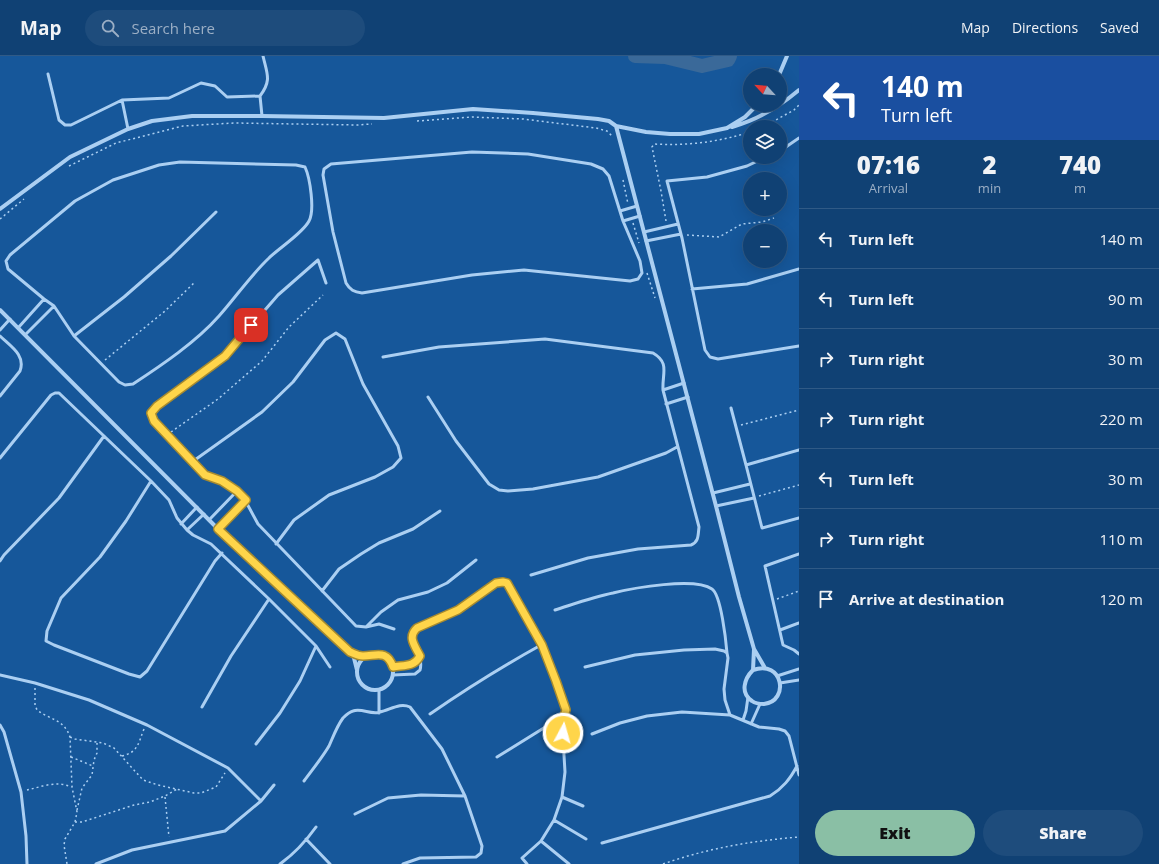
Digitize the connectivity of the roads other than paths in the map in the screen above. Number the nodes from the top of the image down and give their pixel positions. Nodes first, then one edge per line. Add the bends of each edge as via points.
1 (263, 56) edge
2 (787, 56) edge
3 (782, 68) edge
4 (48, 74) dead end
5 (799, 90) edge
6 (260, 96) junction
7 (122, 100) junction
8 (750, 112) edge
9 (262, 116) junction
10 (616, 126) junction
11 (128, 128) junction
12 (727, 128) junction
13 (799, 138) edge
14 (787, 146) edge
15 (751, 164) edge
16 (637, 206) junction
17 (0, 209) edge
18 (620, 210) junction
19 (216, 212) dead end
20 (640, 216) junction
21 (623, 220) junction
22 (678, 224) junction
23 (644, 232) junction
24 (681, 236) junction
25 (646, 241) junction
26 (799, 269) edge
27 (326, 283) dead end
28 (692, 289) junction
29 (44, 300) junction
30 (54, 306) junction
31 (1, 313) edge
32 (10, 320) junction
33 (18, 328) junction
34 (0, 330) edge
35 (25, 335) junction
36 (0, 336) edge
37 (74, 336) junction
38 (799, 346) edge
39 (383, 357) dead end
40 (684, 383) junction
41 (663, 390) junction
42 (0, 396) edge
43 (428, 397) dead end
44 (688, 397) junction
45 (666, 404) junction
46 (731, 408) dead end
47 (104, 436) junction
48 (677, 447) junction
49 (799, 450) edge
50 (0, 458) edge
51 (192, 462) junction
52 (746, 465) junction
53 (152, 481) junction
54 (750, 484) junction
55 (237, 491) junction
56 (713, 493) junction
57 (754, 498) junction
58 (246, 500) junction
59 (716, 506) junction
60 (197, 507) junction
61 (440, 511) dead end
62 (204, 514) junction
63 (799, 518) edge
64 (209, 520) junction
65 (181, 524) junction
66 (218, 529) junction
67 (187, 530) junction
68 (276, 544) junction
69 (222, 554) junction
70 (799, 554) edge
71 (476, 560) dead end
72 (0, 561) edge
73 (531, 575) dead end
74 (322, 591) junction
75 (269, 599) junction
76 (555, 610) dead end
77 (799, 623) edge
78 (366, 627) junction
79 (394, 629) dead end
80 (780, 630) junction
81 (542, 645) junction
82 (316, 646) junction
83 (754, 649) junction
84 (350, 652) junction
85 (728, 653) junction
86 (799, 654) edge
87 (368, 655) junction
88 (420, 656) junction
89 (330, 666) dead end
90 (393, 667) junction
91 (585, 667) dead end
92 (765, 668) junction
93 (799, 669) edge
94 (357, 670) junction
95 (753, 670) junction
96 (0, 675) edge
97 (393, 675) junction
98 (777, 676) junction
99 (799, 680) edge
100 (780, 683) junction
101 (379, 690) junction
102 (748, 697) junction
103 (760, 704) junction
104 (202, 706) dead end
105 (379, 713) junction
106 (430, 714) dead end
107 (730, 715) junction
108 (743, 720) junction
109 (562, 722) junction
110 (751, 724) junction
111 (0, 725) edge
112 (592, 734) dead end
113 (256, 744) dead end
114 (497, 757) dead end
115 (797, 765) junction
116 (799, 775) edge
117 (304, 781) dead end
118 (274, 785) dead end
119 (465, 796) junction
120 (562, 797) junction
121 (261, 800) junction
122 (583, 806) dead end
123 (355, 814) dead end
124 (554, 820) junction
125 (316, 827) dead end
126 (586, 839) dead end
127 (306, 840) junction
128 (541, 841) junction
129 (602, 843) dead end
130 (27, 864) edge
131 (96, 864) edge
132 (280, 864) edge
133 (330, 864) edge
134 (403, 864) edge
135 (527, 864) edge
136 (569, 864) edge

1 - 6 lane via 268,80
2 - 3 street
4 - 7 lane via 59,120 66,125 71,125
5 - 12 street via 786,102 760,117
6 - 7 lane via 227,97 215,86 201,83 169,98
6 - 9 lane
7 - 11 lane
8 - 12 street
9 - 10 street via 384,118 473,109 598,119 609,121
9 - 11 street via 192,116 152,121
10 - 12 street via 670,134 700,134
10 - 16 street
11 - 17 street via 70,157
13 - 14 lane
15 - 22 lane via 707,177 667,181
16 - 18 lane
16 - 20 street
18 - 21 lane
18 - 21 lane via 609,176 603,169 591,164 528,154 472,152 331,164 324,169 323,175 333,232 346,283 351,290 362,293 472,275 524,270 630,281 638,279 642,273 640,261
19 - 37 lane via 171,256
20 - 21 lane
20 - 23 street
22 - 23 lane
22 - 24 lane
23 - 25 street
24 - 25 lane
24 - 28 lane
25 - 40 street
26 - 28 lane via 747,284
27 - 51 lane via 318,260 278,294 225,356 151,413 154,421
28 - 38 lane via 705,350 710,357 718,359
29 - 30 lane
29 - 33 lane
29 - 37 lane via 8,269 6,261 10,254 75,201 113,180 159,165 180,162 305,167 309,176 312,210 309,221 269,258 218,317 181,351 133,384 125,385 100,364
30 - 35 lane
30 - 37 lane
31 - 32 street
32 - 33 street
32 - 34 lane
33 - 35 street
35 - 60 street
36 - 42 lane via 20,356 22,366
39 - 41 lane via 439,347 545,339 653,353 663,362 665,369
40 - 41 lane
40 - 44 street
41 - 45 lane
43 - 48 lane via 456,441 489,484 499,490 534,489 598,477
44 - 45 lane
44 - 56 street
45 - 48 lane
46 - 52 lane
47 - 50 lane via 63,396 55,393
47 - 53 lane
47 - 72 lane via 58,498
48 - 73 lane via 698,527 698,538 695,543 588,558
49 - 52 lane
51 - 55 lane via 205,475 222,481
51 - 68 lane via 262,412 293,382 325,340 336,332 345,339 363,384 398,446 401,458 393,467 375,477 329,495 294,520
52 - 54 lane
53 - 65 lane via 169,500
53 - 69 lane via 100,557 61,598 47,631 46,641 140,677 148,672
54 - 56 lane
54 - 57 lane
55 - 58 lane
55 - 64 lane
56 - 59 street
57 - 59 lane
57 - 63 lane via 762,528
58 - 66 lane
58 - 68 lane via 258,524
59 - 83 street
60 - 62 street
60 - 65 lane
61 - 74 lane via 413,529 379,543 361,554 339,569
62 - 64 street
62 - 67 lane
64 - 66 street
65 - 67 lane
66 - 84 street
67 - 69 lane via 211,544
68 - 74 lane
69 - 75 lane
70 - 80 lane via 765,566
71 - 78 lane via 447,584 398,600
74 - 78 lane via 356,626
75 - 82 lane
75 - 104 lane
76 - 85 lane via 612,593 676,584 702,585 712,589 717,595
77 - 80 lane
78 - 79 lane via 379,624
80 - 86 lane via 783,645
81 - 88 lane via 510,587 507,583 500,582 458,610 414,630 411,637
81 - 106 lane via 503,666
81 - 109 lane via 566,710
82 - 89 lane
82 - 113 lane via 300,681
83 - 92 street
83 - 95 street
84 - 87 street
84 - 94 street
85 - 91 lane via 715,650 684,650 635,655
85 - 107 lane via 724,689
87 - 90 street via 382,655
87 - 94 street via 361,661
88 - 90 lane via 414,664
88 - 97 lane via 421,667 418,673
90 - 97 street
92 - 95 street
92 - 98 street via 772,670
93 - 98 lane
94 - 101 street via 363,686 370,690
95 - 102 street via 747,675 744,683
96 - 121 lane via 89,700 146,725 228,768
97 - 101 street via 388,685
98 - 100 street
99 - 100 lane
100 - 103 street via 780,690 773,701
101 - 105 lane
102 - 103 street
102 - 108 lane
103 - 110 lane
105 - 117 lane via 360,710 347,713 328,747
105 - 119 lane via 400,705 410,707 442,749
107 - 108 lane
107 - 112 lane via 682,712 647,716
108 - 110 lane
109 - 114 lane via 547,726
109 - 120 lane via 565,772
110 - 115 lane via 785,731 789,736
111 - 130 lane via 21,792
115 - 116 lane
115 - 129 lane via 791,778 770,796
118 - 121 lane
119 - 123 lane via 421,795 388,798
119 - 134 lane via 482,846 481,853 476,857 420,858
120 - 122 lane
120 - 124 lane
121 - 131 lane via 225,831 132,850
124 - 126 lane
124 - 128 lane
125 - 127 lane
127 - 132 lane
127 - 133 lane
128 - 135 lane via 522,858
128 - 136 lane

